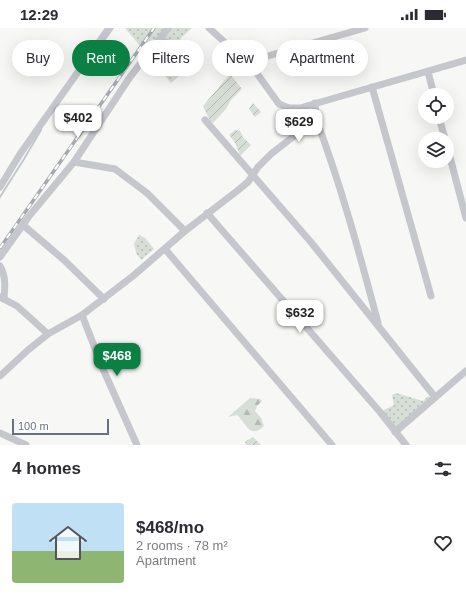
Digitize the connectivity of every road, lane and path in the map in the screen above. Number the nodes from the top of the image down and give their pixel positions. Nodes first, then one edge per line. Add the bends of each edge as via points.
1 (109, 28) edge
2 (168, 28) edge
3 (209, 28) edge
4 (365, 28) edge
5 (159, 40) edge
6 (222, 40) edge
7 (268, 56) edge
8 (466, 60) edge
9 (138, 67) edge
10 (428, 72) junction
11 (259, 76) edge
12 (372, 87) junction
13 (432, 88) edge
14 (315, 103) junction
15 (316, 119) junction
16 (205, 120) dead end
17 (74, 162) junction
18 (453, 168) edge
19 (253, 174) junction
20 (0, 187) edge
21 (207, 213) junction
22 (466, 218) edge
23 (23, 225) junction
24 (185, 230) junction
25 (165, 249) junction
26 (0, 257) edge
27 (0, 266) edge
28 (430, 296) dead end
29 (2, 298) edge
30 (104, 299) junction
31 (82, 315) junction
32 (378, 326) junction
33 (48, 334) junction
34 (466, 371) edge
35 (0, 376) edge
36 (435, 397) junction
37 (395, 432) junction
38 (0, 433) edge
39 (26, 445) edge
40 (138, 445) edge
41 (332, 445) edge
42 (406, 445) edge

1 - 20 street via 20,154
2 - 5 street
3 - 6 street
4 - 7 street
8 - 10 street
9 - 17 street
10 - 12 street
10 - 13 street
11 - 14 street via 279,104 289,108 300,108
12 - 14 street
12 - 28 street
14 - 15 street
15 - 19 street via 271,154
15 - 32 street via 360,254
16 - 19 street
17 - 23 street
17 - 24 street via 115,169 147,193
18 - 22 street
19 - 21 street via 248,182
19 - 32 street
21 - 24 street
21 - 37 street
23 - 26 street
23 - 30 street
24 - 25 street
25 - 30 street
25 - 41 street
27 - 29 street via 5,282
29 - 33 street via 17,306
30 - 31 street
31 - 33 street
31 - 40 street via 100,363
32 - 36 street
33 - 35 street
34 - 36 street
36 - 37 street
37 - 42 street
38 - 39 street

